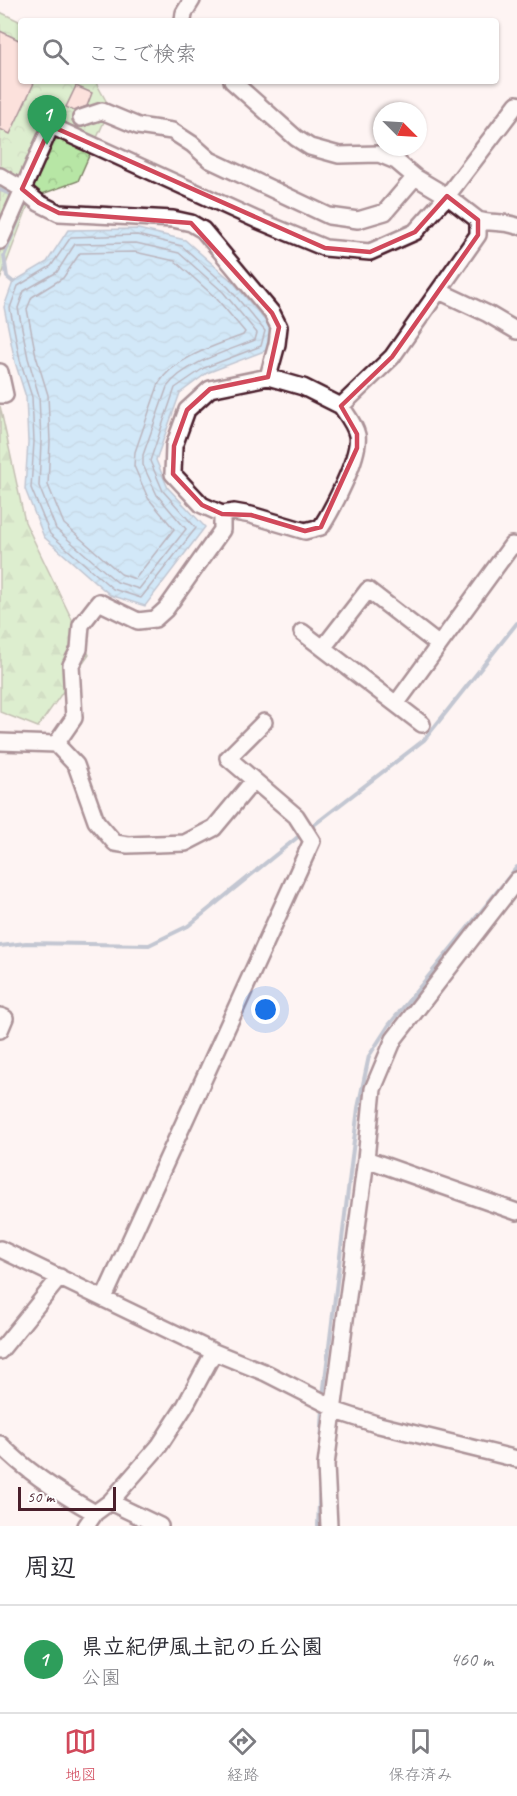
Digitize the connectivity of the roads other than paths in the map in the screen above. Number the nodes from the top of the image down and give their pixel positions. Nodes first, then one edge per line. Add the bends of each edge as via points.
1 (192, 0) edge
2 (183, 18) edge
3 (235, 84) edge
4 (517, 104) edge
5 (81, 118) dead end
6 (0, 177) edge
7 (415, 177) junction
8 (22, 189) junction
9 (447, 196) junction
10 (478, 220) junction
11 (517, 226) edge
12 (0, 241) edge
13 (439, 291) junction
14 (517, 331) edge
15 (0, 372) edge
16 (268, 377) junction
17 (0, 395) edge
18 (341, 406) junction
19 (222, 514) junction
20 (517, 546) edge
21 (302, 632) dead end
22 (439, 645) junction
23 (323, 648) junction
24 (396, 704) junction
25 (264, 722) dead end
26 (422, 724) dead end
27 (0, 742) edge
28 (56, 744) junction
29 (254, 780) junction
30 (517, 880) edge
31 (0, 1016) edge
32 (0, 1030) edge
33 (366, 1159) junction
34 (517, 1212) edge
35 (0, 1249) edge
36 (60, 1277) junction
37 (104, 1298) junction
38 (0, 1351) edge
39 (214, 1352) junction
40 (333, 1408) junction
41 (0, 1444) edge
42 (517, 1459) edge
43 (110, 1502) junction
44 (95, 1513) junction
45 (86, 1526) edge
46 (160, 1526) edge
47 (329, 1526) edge

1 - 2 street
3 - 7 street via 310,147 339,155 379,154 396,161
4 - 9 street
5 - 7 street via 102,111 138,126 172,131 210,160 328,216 358,220 385,212
6 - 8 street
7 - 9 street
8 - 9 street via 51,126 325,248 370,252 415,232
8 - 12 street
8 - 16 street via 59,213 173,219 203,230 272,313 279,327
9 - 10 street
10 - 11 street
10 - 13 street via 478,235
13 - 14 street
13 - 18 street via 392,357
15 - 17 street via 5,395
16 - 18 street via 303,387
16 - 19 street via 210,389 187,410 174,446 173,474 202,505
18 - 19 street via 357,434 357,448 333,509 321,527 305,531 251,514
19 - 28 street via 222,530 155,619 138,621 99,602 81,625 80,650 71,665 75,718
20 - 22 street via 512,545
21 - 23 street
22 - 23 street via 368,590
22 - 24 street
23 - 24 street
24 - 26 street
25 - 29 street via 228,758
27 - 28 street
28 - 29 street via 76,765 96,821 115,843 185,843 214,828
29 - 37 street via 296,816 312,841
30 - 33 street via 394,1039 373,1089
31 - 32 street via 5,1018
33 - 34 street
33 - 40 street
35 - 36 street
36 - 37 street
36 - 38 street
37 - 39 street
39 - 40 street via 266,1372
39 - 43 street via 159,1446
40 - 42 street via 379,1425
40 - 47 street via 326,1465
41 - 44 street via 71,1500
43 - 44 street
43 - 46 street
44 - 45 street

